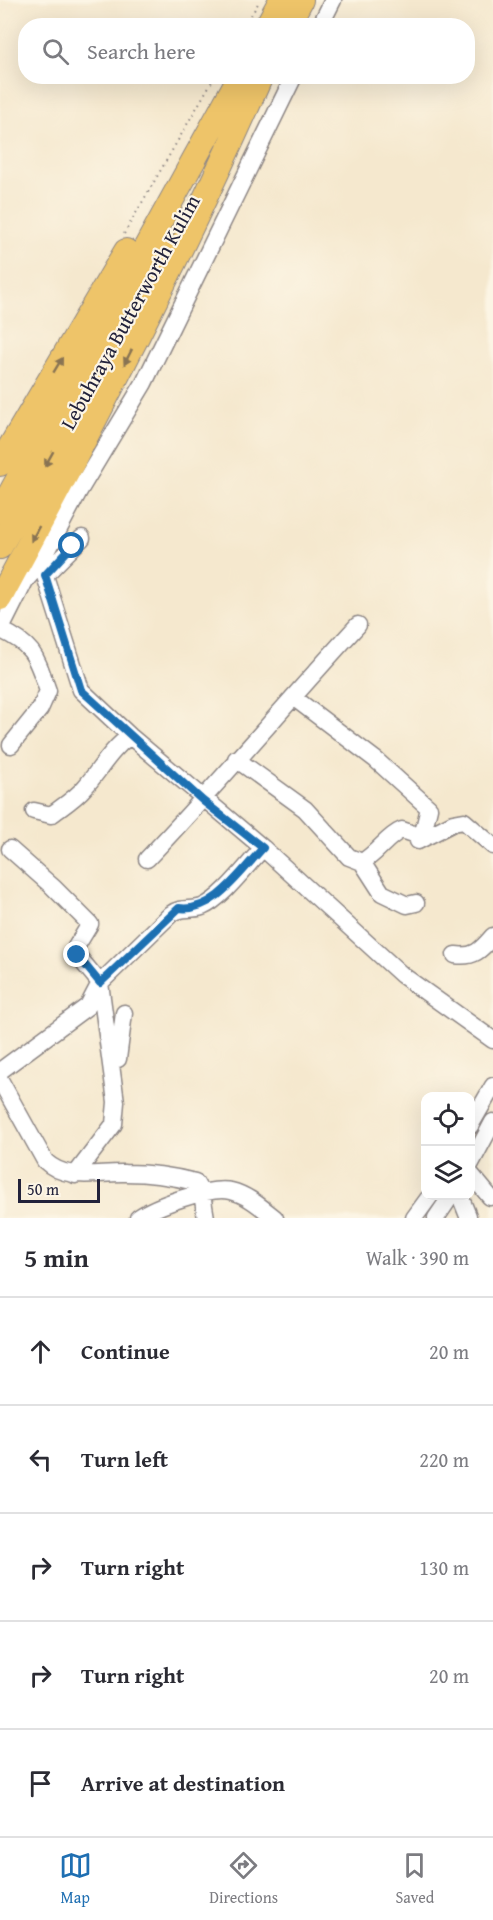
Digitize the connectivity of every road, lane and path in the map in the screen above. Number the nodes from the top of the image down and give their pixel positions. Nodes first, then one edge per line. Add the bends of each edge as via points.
1 (260, 0) edge
2 (281, 0) edge
3 (300, 0) edge
4 (333, 0) edge
5 (250, 18) edge
6 (271, 18) edge
7 (291, 18) edge
8 (324, 18) edge
9 (210, 84) edge
10 (233, 84) edge
11 (234, 84) edge
12 (256, 84) edge
13 (257, 84) edge
14 (290, 84) edge
15 (123, 235) dead end
16 (0, 464) edge
17 (0, 512) edge
18 (82, 538) dead end
19 (0, 547) edge
20 (43, 569) junction
21 (0, 598) edge
22 (358, 625) dead end
23 (0, 631) edge
24 (292, 697) junction
25 (130, 736) junction
26 (11, 745) dead end
27 (236, 759) junction
28 (203, 801) junction
29 (34, 811) dead end
30 (419, 840) junction
31 (493, 846) edge
32 (263, 848) junction
33 (10, 849) dead end
34 (147, 859) dead end
35 (362, 862) junction
36 (416, 903) dead end
37 (493, 936) edge
38 (455, 955) dead end
39 (100, 983) junction
40 (124, 1013) dead end
41 (493, 1040) edge
42 (0, 1071) edge
43 (0, 1080) edge
44 (115, 1084) junction
45 (493, 1086) edge
46 (475, 1119) edge
47 (493, 1122) edge
48 (475, 1157) edge
49 (75, 1175) junction
50 (475, 1178) edge
51 (490, 1197) dead end
52 (427, 1200) edge
53 (448, 1200) edge
54 (462, 1200) edge
55 (204, 1205) edge
56 (468, 1216) dead end
57 (138, 1218) edge
58 (275, 1218) edge
59 (414, 1218) edge
60 (436, 1218) edge

1 - 5 path
2 - 6 highway
3 - 7 highway
4 - 8 street
9 - 15 path
16 -> 10 highway via 168,181
11 - 17 highway, Lebuhraya Butterworth Kulim
12 -> 19 highway, Lebuhraya Butterworth Kulim
13 -> 21 highway via 206,202 83,446
14 - 20 street via 144,383 79,491
18 - 20 street
20 - 23 street via 25,581
20 - 25 street via 81,690
22 - 24 street
23 - 26 street via 23,640 36,658 48,691 40,709
24 - 27 street
24 - 30 street via 376,760 429,808
25 - 28 street
25 - 29 street via 83,790 63,806 51,815
27 - 28 street
27 - 35 street via 305,809 349,857
28 - 32 street
28 - 34 street
30 - 31 street via 464,821
30 - 35 street via 402,830 393,833 377,854
32 - 39 street via 215,898 202,906 179,908
32 - 41 street via 402,975
33 - 39 street via 90,924 76,947 77,955
35 - 36 street via 382,893 407,905
37 - 38 street via 477,953 467,957
39 - 42 street via 88,1006
39 - 44 street
40 - 44 street
43 - 49 street via 45,1161 55,1170
44 - 49 street via 114,1124
45 - 46 street
47 - 48 street
49 - 55 street via 124,1172 170,1176 195,1182
50 - 51 street
52 - 59 street
53 - 60 street
54 - 56 street
55 - 57 street via 152,1208
55 - 58 street via 220,1190 233,1191

